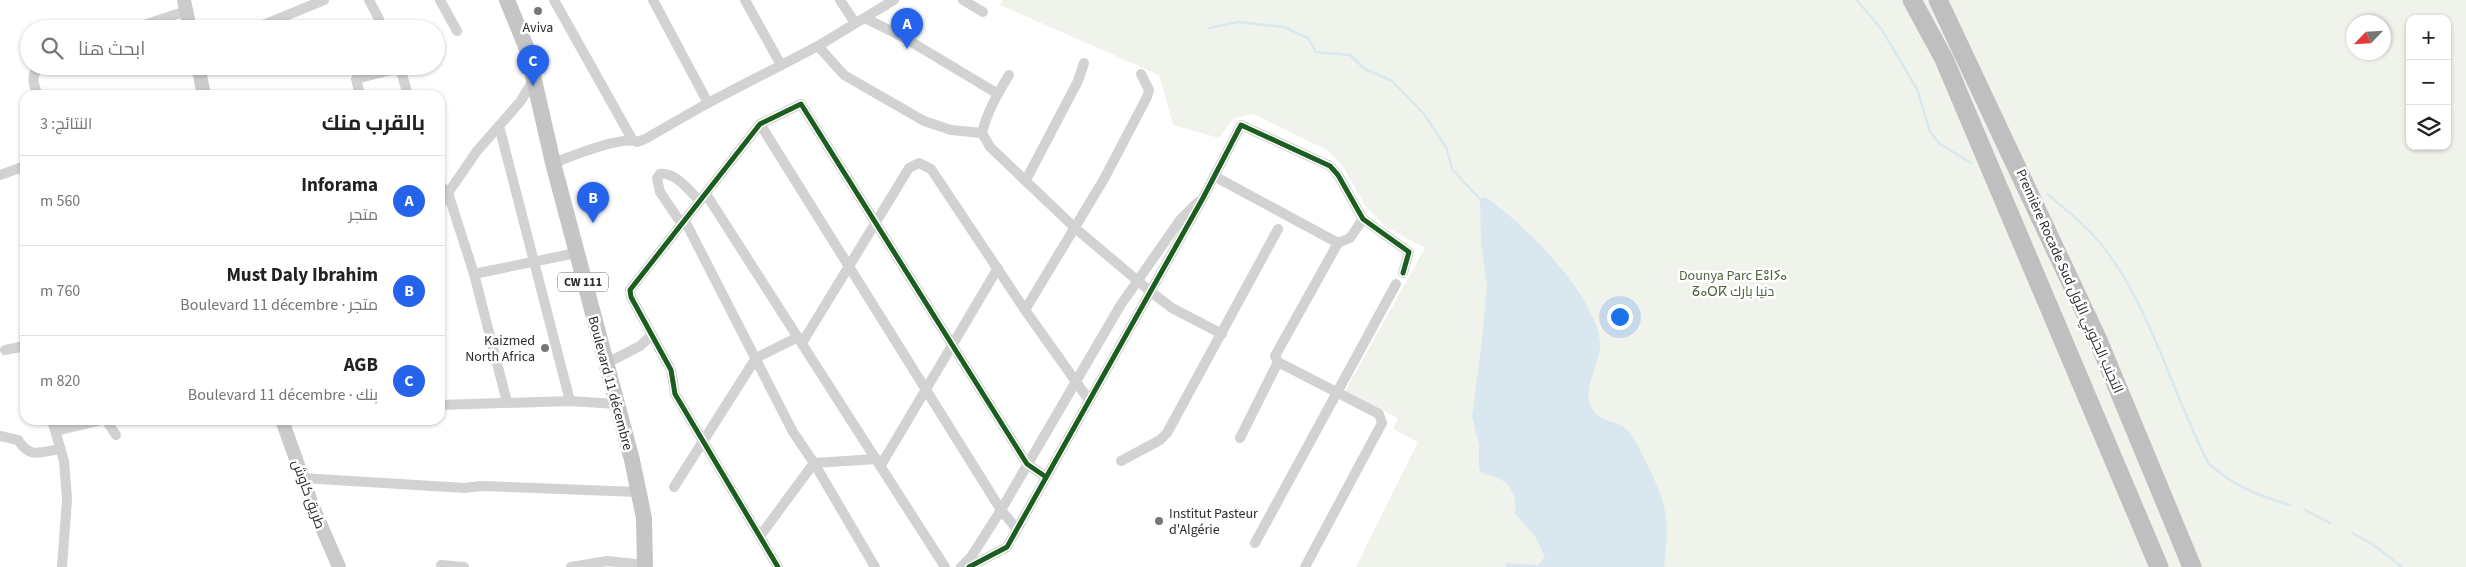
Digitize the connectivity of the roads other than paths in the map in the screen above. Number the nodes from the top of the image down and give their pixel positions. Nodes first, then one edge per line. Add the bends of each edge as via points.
1 (324, 0) edge
2 (369, 0) edge
3 (440, 0) edge
4 (507, 0) edge
5 (554, 0) edge
6 (653, 0) edge
7 (745, 0) edge
8 (840, 0) edge
9 (894, 0) edge
10 (964, 0) edge
11 (1912, 0) edge
12 (1938, 0) edge
13 (185, 5) edge
14 (983, 12) dead end
15 (865, 18) junction
16 (379, 19) dead end
17 (152, 20) edge
18 (188, 20) edge
19 (275, 20) edge
20 (855, 23) junction
21 (457, 30) dead end
22 (818, 46) junction
23 (1084, 63) dead end
24 (781, 65) junction
25 (1009, 74) dead end
26 (1141, 74) dead end
27 (33, 75) edge
28 (200, 75) edge
29 (374, 75) edge
30 (404, 75) edge
31 (533, 81) junction
32 (36, 90) edge
33 (202, 90) edge
34 (359, 90) edge
35 (407, 90) edge
36 (998, 94) junction
37 (708, 103) junction
38 (760, 124) junction
39 (499, 126) junction
40 (982, 134) junction
41 (632, 140) junction
42 (553, 163) junction
43 (20, 168) edge
44 (0, 175) edge
45 (1214, 176) junction
46 (1026, 180) junction
47 (445, 190) edge
48 (448, 193) junction
49 (703, 198) junction
50 (1203, 198) junction
51 (445, 200) edge
52 (1363, 219) junction
53 (683, 221) junction
54 (875, 223) junction
55 (1075, 228) junction
56 (1278, 229) dead end
57 (1338, 243) junction
58 (576, 253) junction
59 (534, 261) junction
60 (850, 266) junction
61 (998, 268) junction
62 (1403, 273) dead end
63 (474, 274) junction
64 (1138, 280) junction
65 (1396, 284) dead end
66 (1151, 292) junction
67 (1025, 310) junction
68 (1222, 334) junction
69 (652, 335) junction
70 (800, 340) junction
71 (952, 345) junction
72 (20, 347) edge
73 (5, 350) dead end
74 (756, 358) junction
75 (1278, 362) junction
76 (605, 364) junction
77 (1076, 380) junction
78 (927, 389) junction
79 (1337, 392) junction
80 (1089, 400) junction
81 (570, 401) junction
82 (507, 402) junction
83 (616, 404) junction
84 (445, 405) edge
85 (54, 425) edge
86 (82, 425) edge
87 (108, 425) edge
88 (284, 425) edge
89 (56, 431) junction
90 (116, 435) dead end
91 (0, 436) edge
92 (1240, 438) dead end
93 (703, 440) junction
94 (60, 449) junction
95 (879, 462) junction
96 (1121, 462) dead end
97 (814, 463) junction
98 (1027, 464) junction
99 (1046, 477) junction
100 (302, 478) junction
101 (674, 487) dead end
102 (638, 492) junction
103 (1001, 510) junction
104 (1017, 530) junction
105 (760, 536) junction
106 (1255, 542) dead end
107 (441, 565) dead end
108 (645, 566) edge
109 (62, 567) edge
110 (339, 567) edge
111 (464, 567) edge
112 (571, 567) edge
113 (778, 567) edge
114 (875, 567) edge
115 (946, 567) edge
116 (961, 567) edge
117 (969, 567) edge
118 (1305, 567) edge
119 (2159, 567) edge
120 (2192, 567) edge

1 - 19 street
2 - 16 street
3 - 21 street
4 - 31 main road, Boulevard 11 décembre / CW 111 via 527,49
5 - 41 street
6 - 37 street
7 - 24 street
8 - 20 street
9 - 15 street
10 - 14 street
11 - 119 highway, Première Rocade Sud التجنب الجنوبي الأول via 1947,68
12 - 120 highway, Première Rocade Sud التجنب الجنوبي الأول via 2097,338
13 - 17 street
13 - 18 street
15 - 20 street
15 - 36 street via 903,36
20 - 22 street
22 - 24 street
22 - 40 street via 844,75 924,121 951,130
23 - 46 street via 1078,81
24 - 37 street
25 - 36 street
26 - 55 street via 1149,90 1147,97
27 - 32 street
28 - 33 street
29 - 34 street via 356,80
30 - 35 street
31 - 39 street
31 - 42 main road, Boulevard 11 décembre / CW 111
36 - 40 street
37 - 41 street via 645,139
38 - 49 street
38 - 54 street via 801,104
38 - 60 street
39 - 48 street
39 - 59 street
40 - 46 street via 990,147
41 - 42 street
42 - 58 main road, Boulevard 11 décembre / CW 111
43 - 44 street
45 - 50 street
45 - 52 street via 1239,127 1244,125 1330,166
45 - 57 street
46 - 55 street
47 - 48 street
48 - 51 street
48 - 63 street
49 - 53 street
49 - 53 street via 674,176 666,172 660,174 657,178 660,192
49 - 70 street
50 - 64 street via 1180,220
50 - 66 street
52 - 57 street via 1350,238
52 - 62 street via 1409,252
53 - 69 street via 630,290
53 - 74 street
54 - 60 street
54 - 61 street via 909,168 919,163 925,165 931,169
54 - 71 street
55 - 64 street
55 - 67 street
56 - 68 street
57 - 75 street via 1275,356
58 - 59 street
58 - 76 main road, Boulevard 11 décembre / CW 111
59 - 63 street
59 - 81 street
60 - 70 street
60 - 78 street
61 - 67 street
61 - 71 street
63 - 82 street
64 - 66 street
64 - 77 street
65 - 79 street
66 - 68 street via 1172,308
66 - 80 street
67 - 77 street
68 - 96 street via 1167,433
69 - 76 street via 640,346
69 - 93 street via 671,370 676,394
70 - 74 street
70 - 95 street
71 - 78 street
71 - 98 street
72 - 73 street
74 - 93 street
74 - 97 street via 793,432
75 - 79 street
75 - 92 street
76 - 83 main road, Boulevard 11 décembre / CW 111
77 - 80 street
77 - 98 street
78 - 95 street
78 - 103 street
79 - 106 street
79 - 118 street via 1379,414 1382,423
80 - 99 street
81 - 82 street
81 - 83 street
82 - 84 street
83 - 102 main road, Boulevard 11 décembre / CW 111
85 - 89 street
86 - 89 street
87 - 90 street
88 - 100 street, طريق كاوش
89 - 94 street
91 - 94 street via 18,440 30,453
93 - 101 street
93 - 105 street
94 - 109 street via 67,500
95 - 97 street
95 - 115 street
97 - 105 street
97 - 114 street
98 - 99 street
98 - 103 street
99 - 104 street
100 - 102 street via 465,488
100 - 110 street, طريق كاوش
102 - 108 main road, Boulevard 11 décembre / CW 111 via 644,518
103 - 104 street
103 - 116 street
104 - 117 street via 1007,547
105 - 113 street
107 - 111 street
108 - 112 street via 606,561

